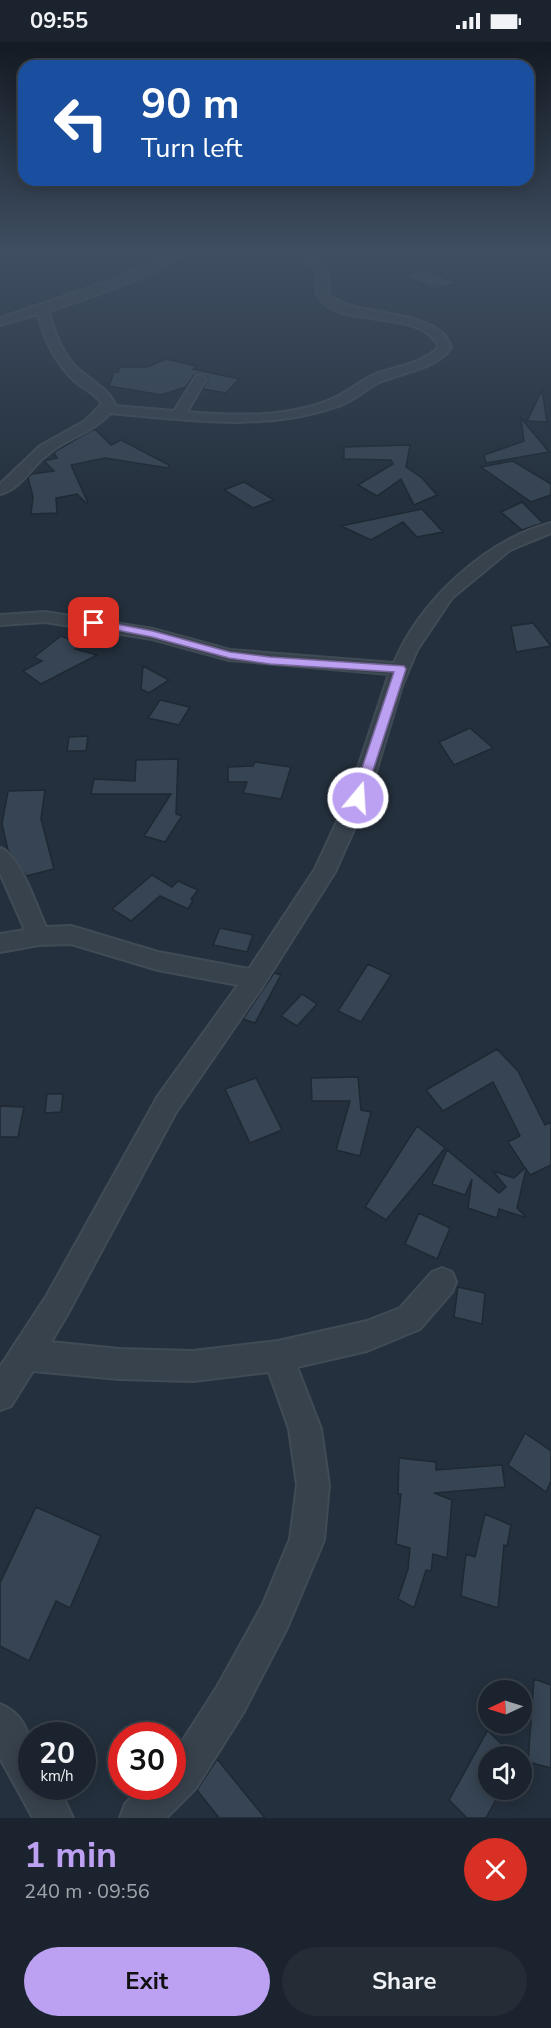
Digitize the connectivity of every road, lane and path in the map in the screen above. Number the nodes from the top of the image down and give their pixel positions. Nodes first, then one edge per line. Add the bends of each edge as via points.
1 (48, 333) edge
2 (432, 333) edge
3 (200, 380) dead end
4 (107, 409) junction
5 (179, 414) junction
6 (0, 490) edge
7 (551, 528) edge
8 (0, 620) edge
9 (400, 669) junction
10 (0, 856) edge
11 (39, 936) junction
12 (0, 943) edge
13 (255, 980) junction
14 (442, 1282) dead end
15 (25, 1355) junction
16 (278, 1356) junction
17 (0, 1395) edge
18 (0, 1722) edge
19 (18, 1754) edge
20 (186, 1770) edge
21 (44, 1800) edge
22 (158, 1800) edge
23 (54, 1818) edge
24 (139, 1818) edge

1 - 4 street via 57,352 85,383 105,396
2 - 5 street via 443,341 445,348 433,358 380,377 323,407 255,418
3 - 5 street
4 - 5 street
4 - 6 street via 45,449
7 - 9 street via 504,547 446,594 408,650
8 - 9 street via 45,616 153,634 229,655
9 - 13 street via 358,798 324,872
10 - 11 street
11 - 12 street
11 - 13 street via 71,935 158,962
13 - 15 street via 166,1104 57,1305
14 - 16 street via 410,1319 367,1336
15 - 16 street via 119,1365 193,1366
15 - 17 street
16 - 20 street via 305,1429 313,1485 307,1540 274,1616 230,1700
18 - 19 street
21 - 23 street
22 - 24 street

